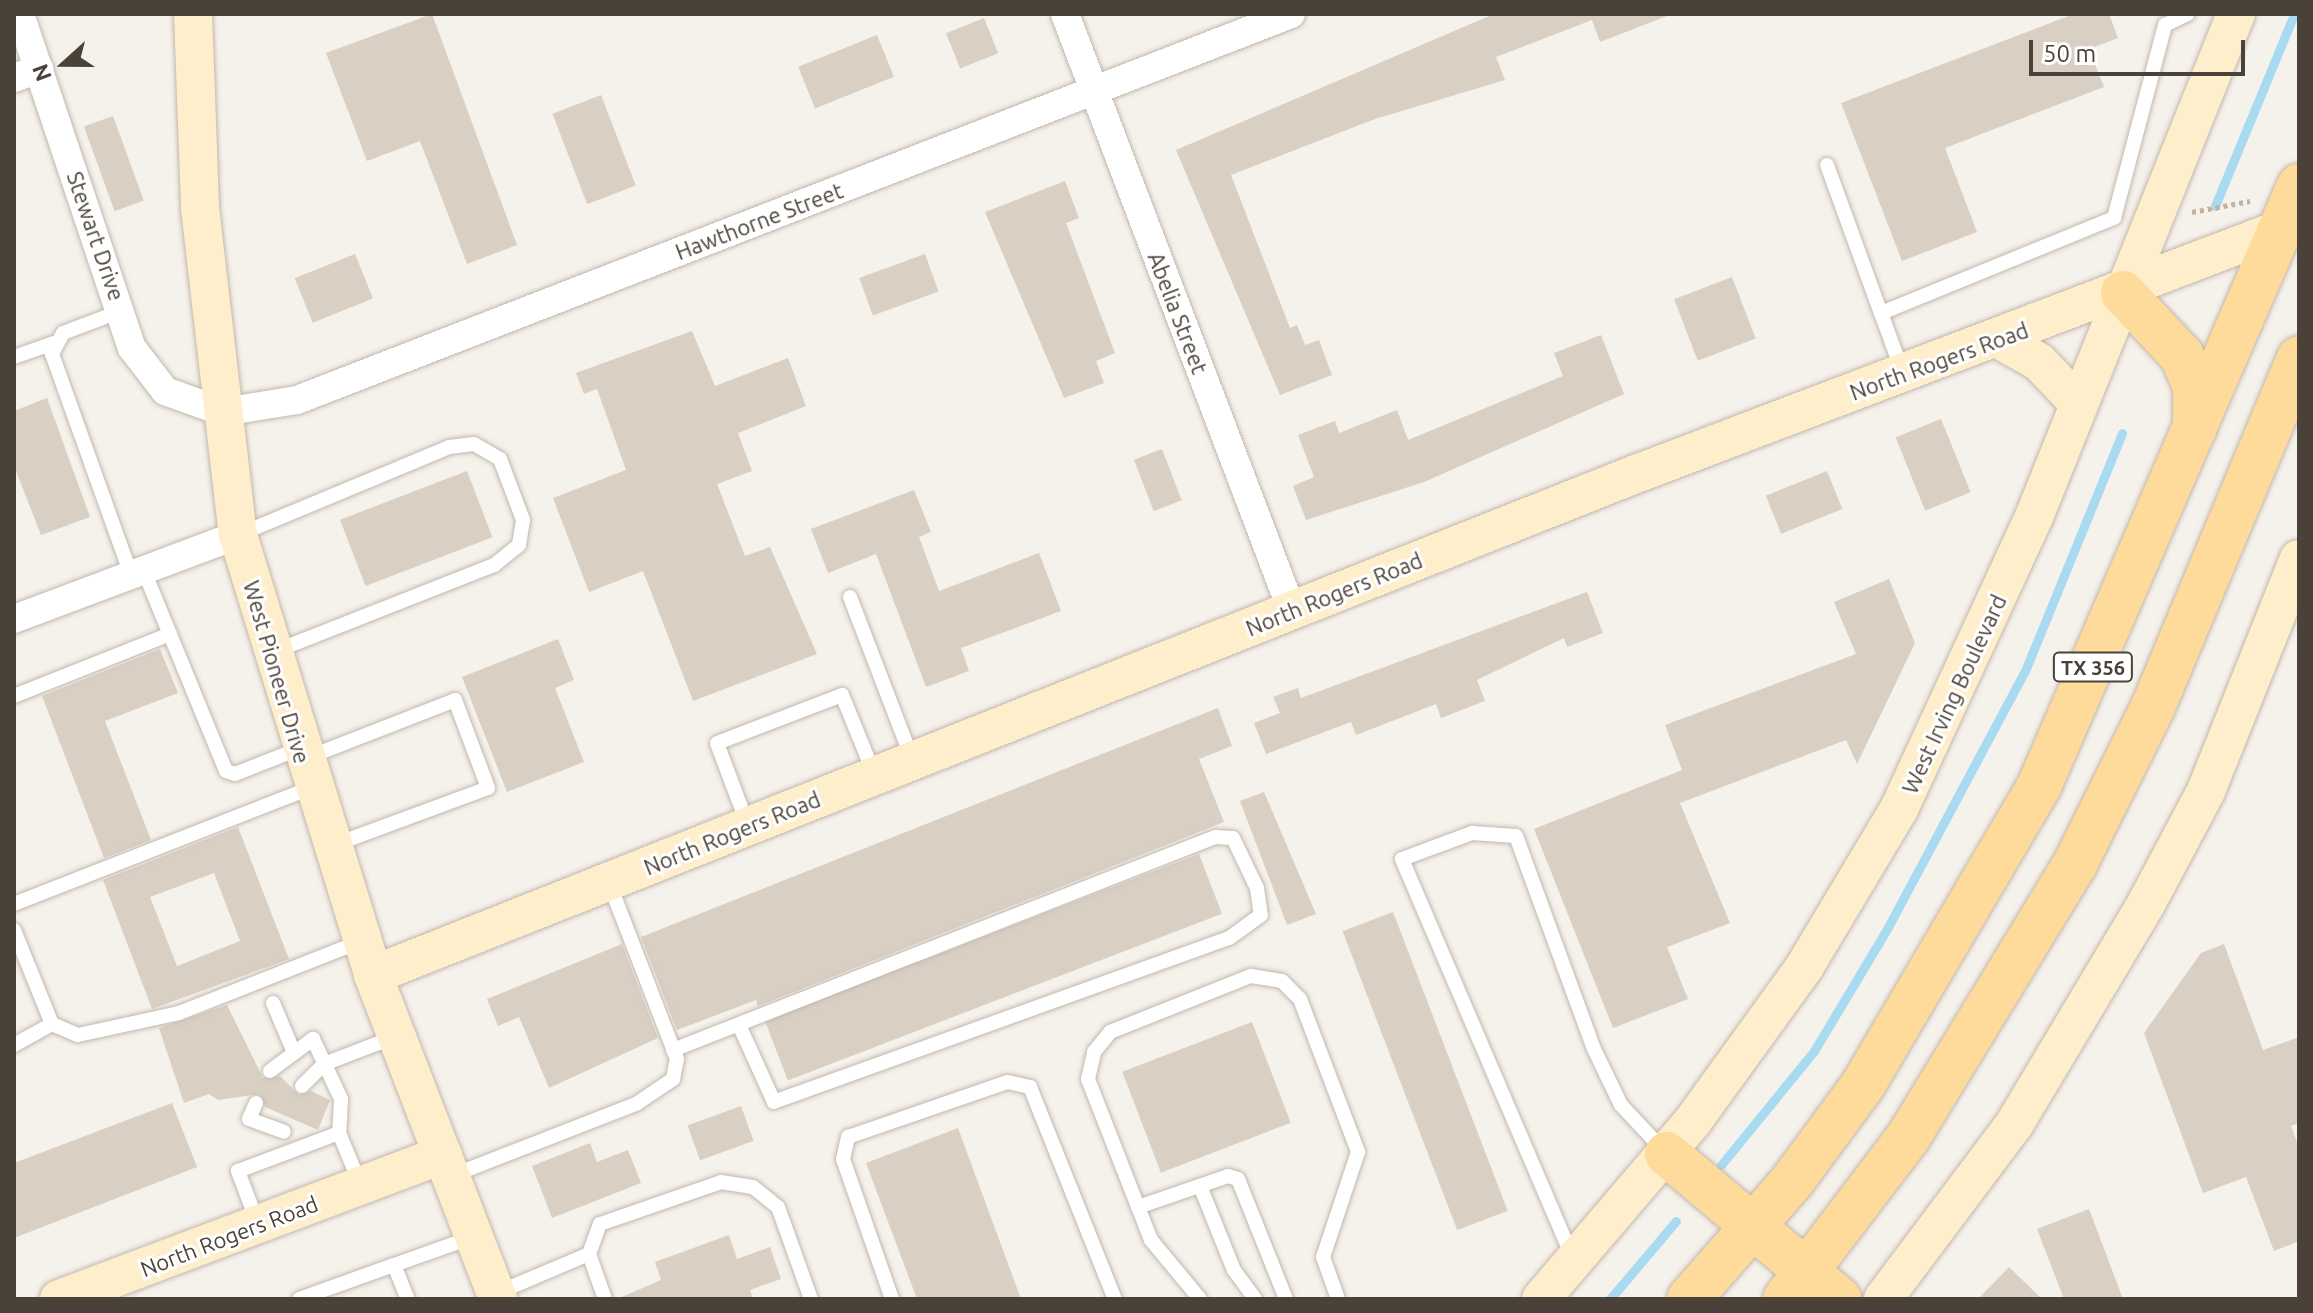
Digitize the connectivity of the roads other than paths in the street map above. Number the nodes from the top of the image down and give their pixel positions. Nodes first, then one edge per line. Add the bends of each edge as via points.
1 (20, 14) edge
2 (193, 14) edge
3 (1065, 14) edge
4 (1291, 14) edge
5 (2188, 14) edge
6 (2231, 15) edge
7 (26, 74) edge
8 (1094, 91) junction
9 (1827, 165) dead end
10 (2299, 186) edge
11 (2131, 224) junction
12 (2291, 225) edge
13 (2123, 293) junction
14 (121, 311) junction
15 (1881, 313) junction
16 (1998, 339) junction
17 (54, 343) junction
18 (14, 357) edge
19 (2299, 358) edge
20 (1904, 375) junction
21 (2079, 404) junction
22 (223, 412) junction
23 (2195, 428) junction
24 (238, 535) junction
25 (2298, 564) edge
26 (137, 573) junction
27 (850, 597) dead end
28 (1292, 611) junction
29 (14, 619) edge
30 (170, 634) junction
31 (269, 654) junction
32 (14, 696) edge
33 (913, 761) junction
34 (303, 765) junction
35 (875, 777) junction
36 (748, 827) junction
37 (330, 846) junction
38 (609, 882) junction
39 (14, 904) edge
40 (14, 930) edge
41 (368, 958) junction
42 (273, 1003) dead end
43 (52, 1024) junction
44 (739, 1025) junction
45 (397, 1036) junction
46 (14, 1045) edge
47 (292, 1048) junction
48 (673, 1050) junction
49 (324, 1064) junction
50 (270, 1071) dead end
51 (302, 1086) dead end
52 (256, 1103) dead end
53 (339, 1133) junction
54 (1667, 1154) junction
55 (278, 1155) junction
56 (447, 1166) junction
57 (361, 1186) junction
58 (1200, 1186) junction
59 (1138, 1207) junction
60 (258, 1224) junction
61 (1754, 1227) junction
62 (474, 1236) junction
63 (589, 1254) junction
64 (1575, 1262) junction
65 (394, 1265) junction
66 (1796, 1285) edge
67 (100, 1292) edge
68 (497, 1296) edge
69 (59, 1299) edge
70 (299, 1299) edge
71 (408, 1299) edge
72 (605, 1299) edge
73 (811, 1299) edge
74 (892, 1299) edge
75 (1115, 1299) edge
76 (1200, 1299) edge
77 (1255, 1299) edge
78 (1286, 1299) edge
79 (1338, 1299) edge
80 (1541, 1299) edge
81 (1689, 1299) edge
82 (1839, 1299) edge
83 (1883, 1299) edge

1 - 7 street, Stewart Drive
2 - 22 street, West Pioneer Drive via 200,208
3 - 8 street, Abelia Street
4 - 8 street, Hawthorne Street
5 - 11 lane via 2165,25
6 - 11 street, West Irving Boulevard
7 - 14 street, Stewart Drive
8 - 22 street, Hawthorne Street via 297,400
8 - 28 street, Abelia Street
9 - 15 lane
10 - 12 main road, TX 356
11 - 13 street, West Irving Boulevard
11 - 15 lane
12 - 13 street, North Rogers Road
12 - 23 main road, TX 356
13 - 16 street, North Rogers Road
13 - 21 street, West Irving Boulevard
13 - 23 main road via 2182,356 2195,386
14 - 17 lane
14 - 22 street, Stewart Drive via 150,379 180,401
15 - 20 lane
16 - 20 street, North Rogers Road
16 - 21 street via 2039,362
17 - 18 lane
17 - 26 lane
19 - 66 main road, TX 356 via 2153,707 2075,864 1909,1136
20 - 28 street, North Rogers Road
21 - 54 street, West Irving Boulevard via 1943,725 1899,809 1805,966
22 - 24 street, West Pioneer Drive
23 - 61 main road, TX 356 via 2040,784 1863,1085
24 - 26 street
24 - 31 street, West Pioneer Drive
24 - 31 lane via 449,447 474,444 500,459 523,520 519,545 494,565
25 - 83 street via 2206,791 2146,904 2015,1123
26 - 29 street
26 - 30 lane
27 - 33 lane
28 - 33 street, North Rogers Road
30 - 32 lane
30 - 34 lane via 226,771
31 - 34 street, West Pioneer Drive
33 - 35 street, North Rogers Road
34 - 37 street, West Pioneer Drive
34 - 37 lane via 455,700 488,788
34 - 39 lane
35 - 36 street, North Rogers Road
35 - 36 lane via 842,695 717,743
36 - 38 street, North Rogers Road
37 - 41 street, West Pioneer Drive
38 - 41 street, North Rogers Road
38 - 48 lane
40 - 43 lane
41 - 43 lane via 179,1013 78,1035
41 - 45 street, West Pioneer Drive
42 - 47 lane
43 - 46 lane
44 - 44 lane via 1215,837 1233,838 1257,888 1261,915 1229,938 774,1102
44 - 48 lane
45 - 49 lane
45 - 56 street, West Pioneer Drive
47 - 49 lane via 313,1039
47 - 50 lane
48 - 56 lane via 673,1079 636,1104
49 - 51 lane
49 - 53 lane via 341,1099
52 - 55 lane via 249,1119 286,1125
53 - 55 lane
53 - 57 lane
54 - 61 main road
54 - 64 street, West Irving Boulevard
54 - 64 lane via 1621,1105 1594,1049 1516,836 1472,833 1402,859
55 - 60 lane via 238,1171
56 - 57 street, North Rogers Road
56 - 62 street, West Pioneer Drive
57 - 60 street, North Rogers Road
58 - 59 lane
58 - 77 lane via 1234,1270
58 - 78 lane via 1238,1179
59 - 76 lane via 1151,1240
59 - 79 lane via 1088,1079 1094,1052 1110,1032 1215,986 1251,976 1282,981 1300,999 1358,1152 1323,1257
60 - 67 street, North Rogers Road
61 - 66 main road
61 - 81 main road, TX 356
62 - 65 lane
62 - 68 street, West Pioneer Drive
63 - 68 lane
63 - 72 lane
63 - 73 lane via 600,1224 721,1182 753,1187 778,1207
64 - 80 street, West Irving Boulevard
65 - 70 lane
65 - 71 lane
66 - 82 main road
67 - 69 street, North Rogers Road
74 - 75 lane via 843,1159 848,1137 1008,1082 1030,1087

